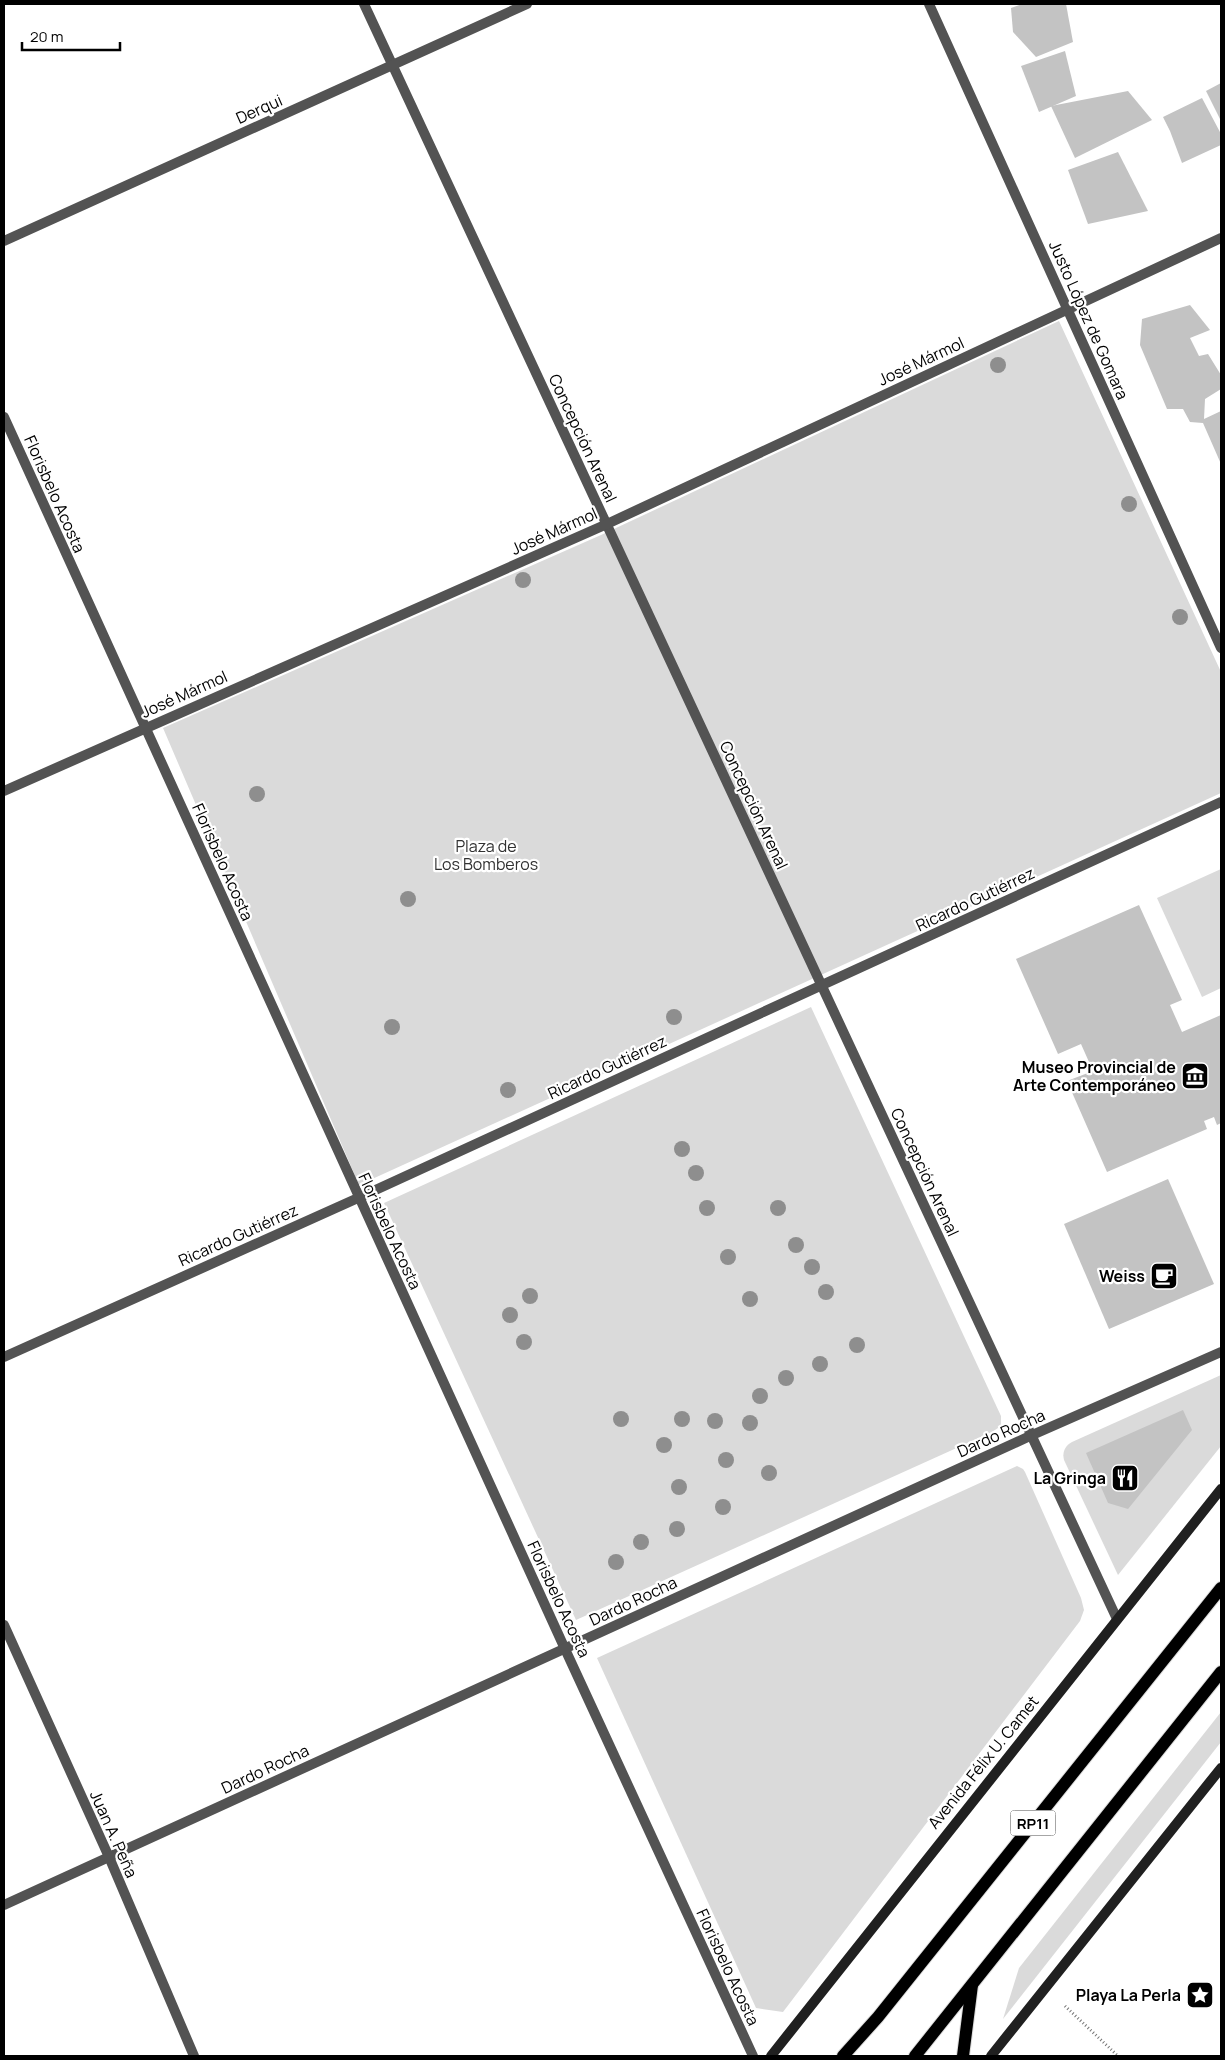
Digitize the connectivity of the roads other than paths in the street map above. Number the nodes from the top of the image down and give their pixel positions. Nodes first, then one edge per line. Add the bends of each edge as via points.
1 (364, 4) edge
2 (527, 4) edge
3 (929, 4) edge
4 (392, 65) junction
5 (1221, 238) edge
6 (4, 241) edge
7 (1067, 309) junction
8 (4, 416) edge
9 (607, 524) junction
10 (1221, 648) edge
11 (145, 728) junction
12 (4, 791) edge
13 (1221, 802) edge
14 (822, 985) junction
15 (358, 1198) junction
16 (1221, 1352) edge
17 (4, 1357) edge
18 (1030, 1436) junction
19 (1221, 1488) edge
20 (1221, 1588) edge
21 (1117, 1620) junction
22 (4, 1625) edge
23 (565, 1649) junction
24 (1221, 1672) edge
25 (1221, 1768) edge
26 (109, 1857) junction
27 (4, 1905) edge
28 (972, 1985) junction
29 (194, 2056) edge
30 (753, 2056) edge
31 (771, 2056) edge
32 (843, 2056) edge
33 (915, 2056) edge
34 (963, 2056) edge
35 (991, 2056) edge

1 - 4 street, Concepción Arenal
2 - 4 street, Derqui
3 - 7 street, Justo López de Gomara
4 - 6 street, Derqui
4 - 9 street, Concepción Arenal
5 - 7 street, José Mármol
7 - 9 street, José Mármol
7 - 10 street, Justo López de Gomara
8 - 11 street, Florisbelo Acosta
9 - 11 street, José Mármol
9 - 14 street, Concepción Arenal
11 - 12 street, José Mármol
11 - 15 street, Florisbelo Acosta
13 - 14 street, Ricardo Gutiérrez
14 - 15 street, Ricardo Gutiérrez
14 - 18 street, Concepción Arenal
15 - 17 street, Ricardo Gutiérrez
15 - 23 street, Florisbelo Acosta
16 - 18 street, Dardo Rocha
18 - 21 street, Concepción Arenal
18 - 23 street, Dardo Rocha
19 - 21 main road, Avenida Félix U. Camet
20 - 32 main road, RP11 via 878,2017
21 - 31 main road, Avenida Félix U. Camet
22 - 26 street, Juan A. Peña
23 - 26 street, Dardo Rocha
23 - 30 street, Florisbelo Acosta
24 - 28 main road
25 - 35 main road
26 - 27 street, Dardo Rocha
26 - 29 street, Juan A. Peña
28 - 33 main road
28 - 34 main road

